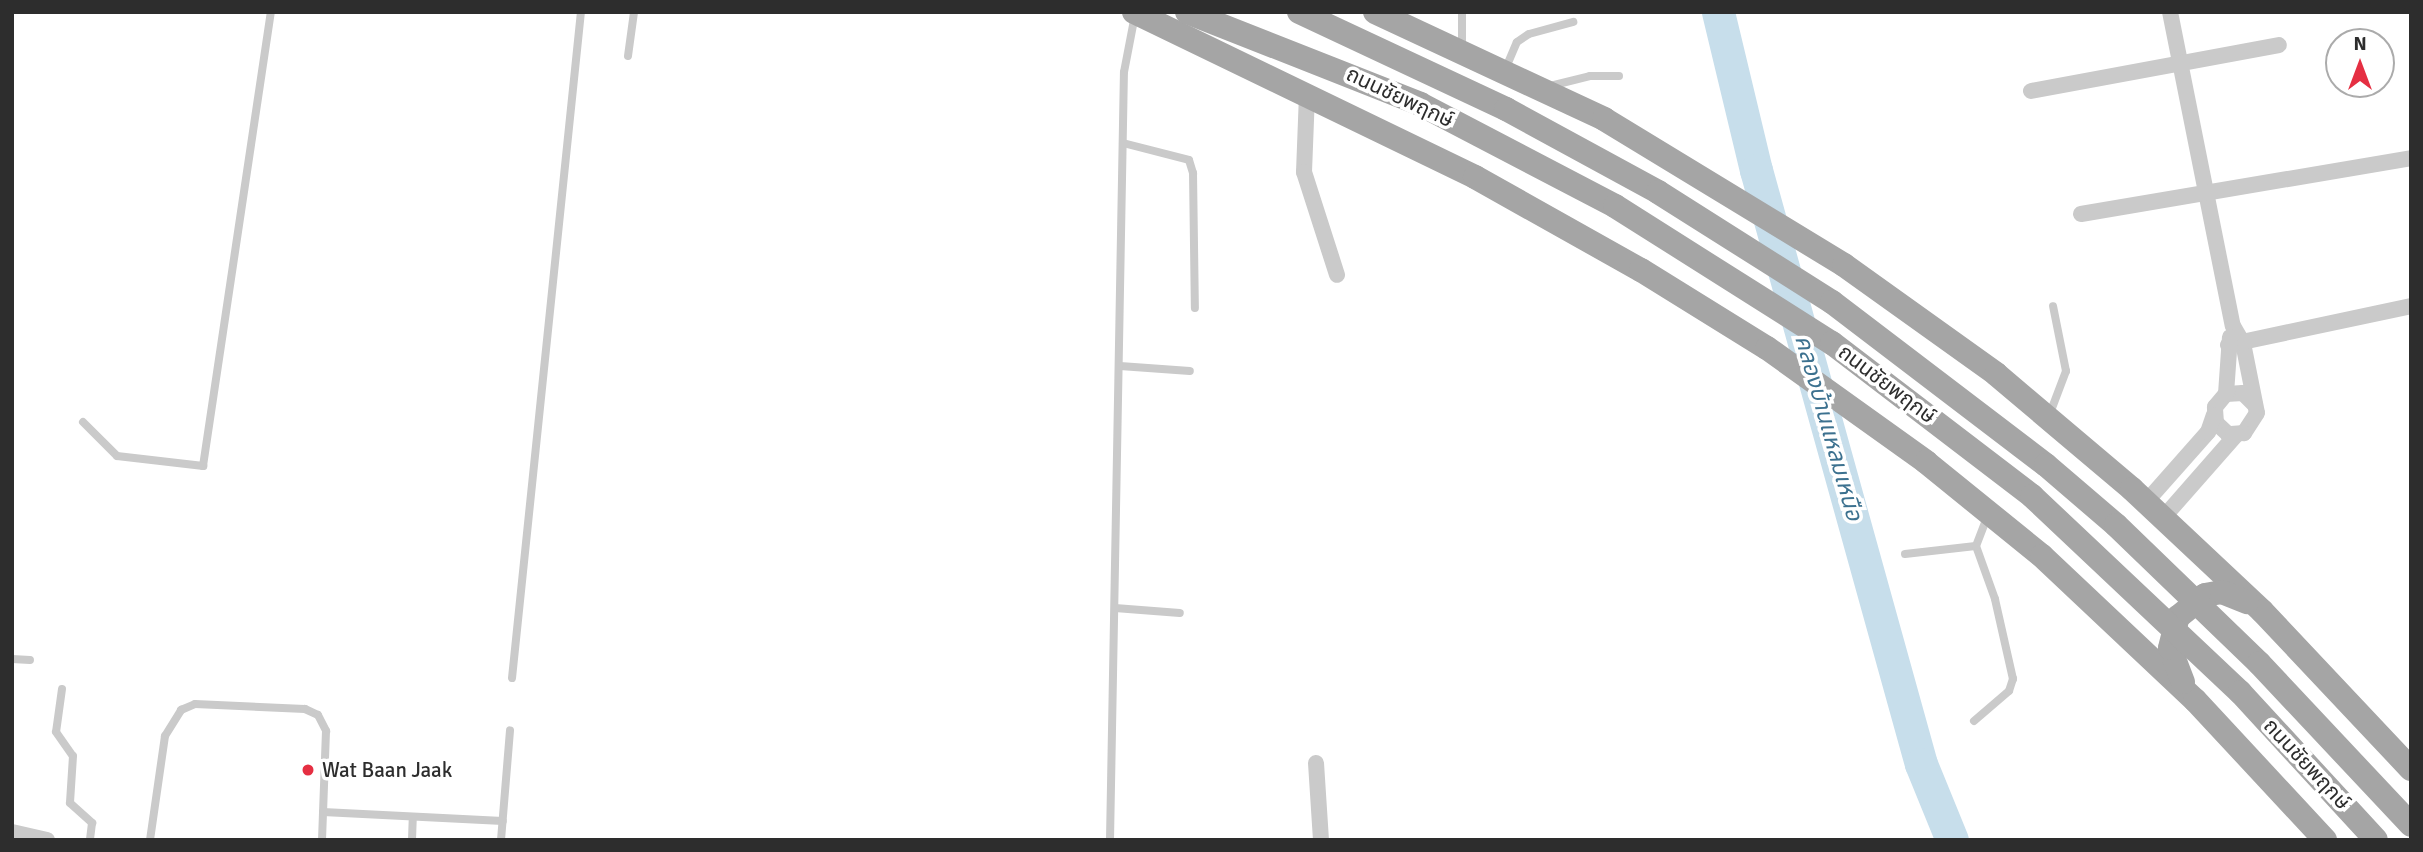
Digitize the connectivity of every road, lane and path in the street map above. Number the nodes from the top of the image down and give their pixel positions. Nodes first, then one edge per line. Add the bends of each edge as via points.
1 (271, 12) edge
2 (581, 12) edge
3 (634, 12) edge
4 (1187, 12) edge
5 (1298, 12) edge
6 (1375, 12) edge
7 (1462, 12) edge
8 (2170, 12) edge
9 (1135, 13) edge
10 (1573, 22) dead end
11 (2279, 45) dead end
12 (1462, 50) junction
13 (628, 56) dead end
14 (2181, 63) junction
15 (1505, 70) junction
16 (1619, 76) dead end
17 (1541, 88) junction
18 (2031, 91) dead end
19 (1304, 93) junction
20 (1123, 144) junction
21 (2411, 158) edge
22 (2210, 195) junction
23 (2081, 214) dead end
24 (1337, 275) dead end
25 (2053, 306) dead end
26 (2411, 306) edge
27 (1195, 308) dead end
28 (2236, 344) junction
29 (1120, 366) junction
30 (1190, 371) dead end
31 (2226, 394) junction
32 (2255, 405) junction
33 (2214, 415) junction
34 (2048, 418) junction
35 (83, 422) dead end
36 (2236, 435) junction
37 (2154, 510) junction
38 (1990, 512) junction
39 (1976, 546) junction
40 (1905, 554) dead end
41 (1115, 608) junction
42 (2262, 611) junction
43 (1181, 613) dead end
44 (12, 659) edge
45 (30, 660) dead end
46 (512, 678) dead end
47 (62, 689) dead end
48 (2195, 700) junction
49 (1973, 721) dead end
50 (510, 730) dead end
51 (1316, 763) dead end
52 (2411, 769) edge
53 (323, 812) junction
54 (413, 817) junction
55 (2411, 818) edge
56 (503, 821) junction
57 (2408, 831) edge
58 (12, 832) edge
59 (47, 840) edge
60 (90, 840) edge
61 (150, 840) edge
62 (322, 840) edge
63 (412, 840) edge
64 (501, 840) edge
65 (1110, 840) edge
66 (1321, 840) edge
67 (2325, 840) edge
68 (2376, 840) edge

1 - 35 lane via 203,466 117,456
2 - 46 lane
3 - 13 lane
4 - 68 main road, ถนนชัยพฤกษ์, bridge via 1420,104 1615,206 1832,343 2032,496 2240,692
5 - 57 main road, ถนนชัยพฤกษ์, bridge via 1506,109 1658,192 1832,302 2046,465 2116,525 2259,663
6 - 12 main road
7 - 12 lane
8 - 14 street
9 - 19 main road, ถนนชัยพฤกษ์
9 - 20 lane via 1124,72
10 - 15 lane via 1529,34 1517,43
11 - 14 street
12 - 15 main road
14 - 18 street
14 - 22 street
15 - 17 main road
16 - 17 lane via 1590,76
17 - 34 main road via 1732,195 1844,265 1996,374
19 - 24 street via 1304,173
19 - 38 main road, ถนนชัยพฤกษ์ via 1499,190 1641,270 1779,358
20 - 27 lane via 1189,160
20 - 29 lane
21 - 22 street
22 - 23 street
22 - 28 street
25 - 34 lane via 2066,371
26 - 28 street
28 - 31 street
28 - 32 street
29 - 30 lane
29 - 41 lane
31 - 32 street via 2243,393
31 - 33 street
32 - 36 street via 2251,428
33 - 36 street via 2221,430
33 - 37 street via 2208,432
34 - 37 main road
36 - 37 street
37 - 42 main road
38 - 39 lane
38 - 48 main road, ถนนชัยพฤกษ์
39 - 40 lane
39 - 49 lane via 1996,599 2013,679 2009,691
41 - 43 lane
41 - 65 lane
42 - 48 main road via 2222,593 2205,595 2178,617 2170,648 2173,665
42 - 52 main road
44 - 45 lane
47 - 60 lane via 56,733 73,756 70,803 92,823
48 - 67 main road, ถนนชัยพฤกษ์
50 - 56 lane
51 - 66 street
53 - 54 lane
53 - 61 lane via 326,731 318,715 305,709 195,704 181,710 165,736
53 - 62 lane
54 - 56 lane
54 - 63 lane
55 - 57 lane
56 - 64 lane
58 - 59 street

